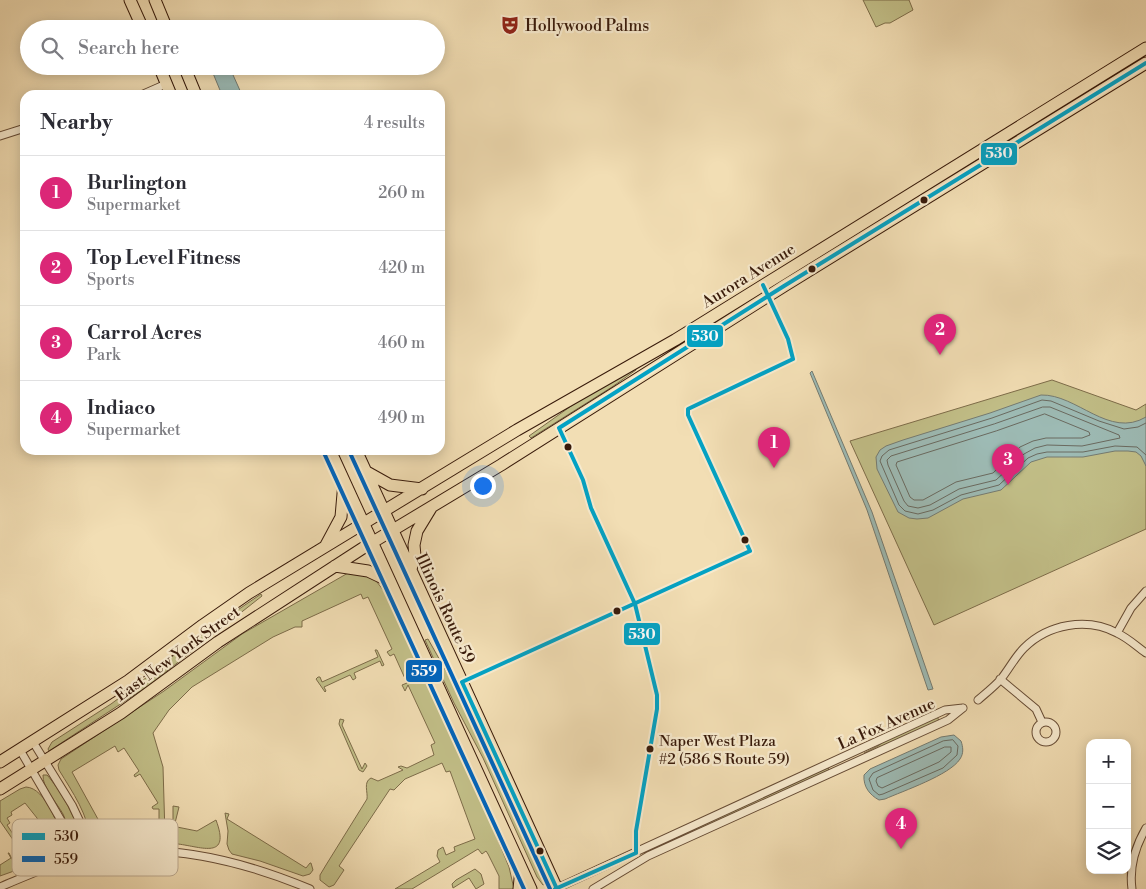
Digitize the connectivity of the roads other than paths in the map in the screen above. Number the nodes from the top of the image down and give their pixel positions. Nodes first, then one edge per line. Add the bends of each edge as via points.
1 (130, 0) edge
2 (155, 0) edge
3 (139, 20) edge
4 (164, 20) edge
5 (1146, 48) edge
6 (1146, 63) edge
7 (162, 75) edge
8 (188, 75) edge
9 (166, 84) junction
10 (152, 90) edge
11 (169, 90) edge
12 (194, 90) edge
13 (20, 130) edge
14 (0, 136) edge
15 (332, 455) edge
16 (358, 455) edge
17 (365, 471) junction
18 (344, 481) junction
19 (422, 489) junction
20 (431, 508) junction
21 (383, 511) junction
22 (363, 523) junction
23 (393, 531) junction
24 (372, 543) junction
25 (326, 546) junction
26 (335, 566) junction
27 (411, 569) junction
28 (389, 580) junction
29 (1146, 591) edge
30 (1117, 633) junction
31 (1146, 652) edge
32 (1000, 680) junction
33 (978, 700) dead end
34 (1042, 722) dead end
35 (32, 742) junction
36 (20, 750) junction
37 (45, 761) junction
38 (0, 762) edge
39 (31, 770) junction
40 (0, 789) edge
41 (60, 819) edge
42 (79, 819) edge
43 (1146, 828) edge
44 (178, 853) edge
45 (521, 867) junction
46 (29, 876) edge
47 (0, 887) edge
48 (310, 889) edge
49 (519, 889) edge
50 (531, 889) edge
51 (556, 889) edge
52 (593, 889) edge
53 (1132, 889) edge

1 - 3 main road
2 - 4 main road
5 - 19 main road, Aurora Avenue via 675,340 516,430
6 - 20 main road, Aurora Avenue
7 - 9 main road
8 - 12 main road
9 - 10 street
9 - 11 main road
13 - 14 street
15 - 18 main road
16 - 17 main road, Illinois Route 59
17 - 19 main road via 390,485
17 - 21 main road, Illinois Route 59
18 - 22 main road
18 - 25 main road via 341,517
19 - 21 main road, Aurora Avenue
20 - 23 main road, Aurora Avenue
20 - 27 main road via 417,531
21 - 22 main road, Aurora Avenue
21 - 23 main road, Illinois Route 59
22 - 24 main road
22 - 25 main road, East New York Street
23 - 24 main road, Aurora Avenue
23 - 27 main road, Illinois Route 59
24 - 26 main road, East New York Street
24 - 28 main road
25 - 35 main road, East New York Street via 224,610 128,681
26 - 28 main road via 368,571
26 - 37 main road, East New York Street via 218,642 121,713
27 - 51 main road, Illinois Route 59
28 - 45 main road
29 - 30 street via 1131,608
30 - 31 street
30 - 32 street via 1102,626 1083,624 1052,630 1024,648
32 - 33 street
32 - 34 street via 1036,709
35 - 36 main road, East New York Street
35 - 37 street
36 - 38 main road, East New York Street
36 - 39 street
37 - 39 main road, East New York Street
37 - 42 street
39 - 40 main road, East New York Street
39 - 41 street
43 - 53 street via 1132,864
44 - 48 street via 246,867
45 - 49 main road
45 - 50 main road
46 - 47 street
51 - 52 street, La Fox Avenue via 945,710 963,708 948,720 648,856

